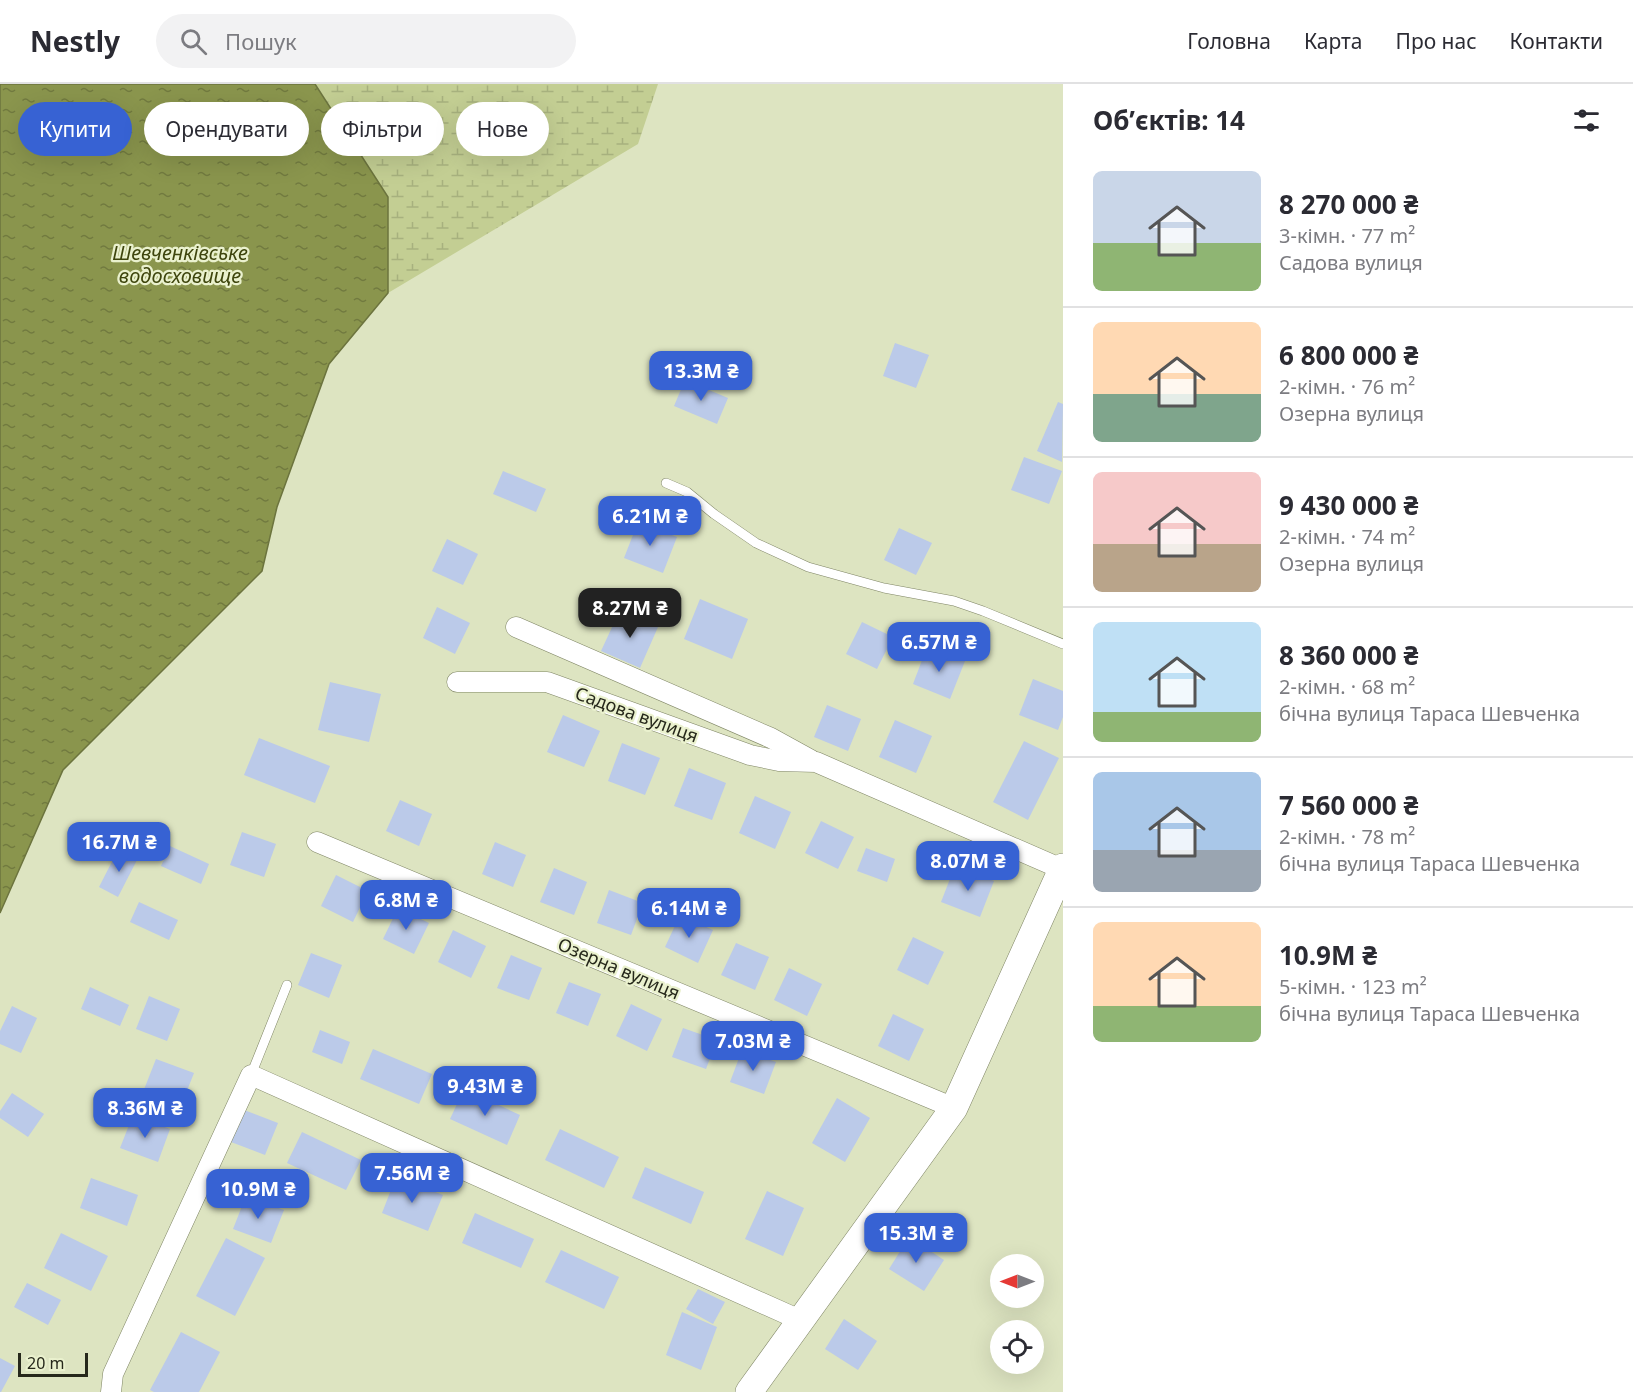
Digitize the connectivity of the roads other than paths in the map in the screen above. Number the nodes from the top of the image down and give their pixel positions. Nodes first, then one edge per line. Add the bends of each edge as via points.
1 (666, 483) dead end
2 (516, 627) dead end
3 (1063, 644) edge
4 (457, 682) dead end
5 (816, 762) junction
6 (317, 842) dead end
7 (1063, 868) edge
8 (1057, 898) edge
9 (287, 985) dead end
10 (251, 1075) junction
11 (954, 1108) junction
12 (800, 1320) junction
13 (111, 1392) edge
14 (749, 1392) edge

1 - 3 lane via 687,492 756,543 808,567 884,588 954,601
2 - 5 street, Садова вулиця via 771,738
4 - 5 street, Садова вулиця via 547,682 750,755
5 - 7 street, Садова вулиця
6 - 11 street, Озерна вулиця
7 - 8 main road
8 - 11 main road
9 - 10 lane
10 - 12 street
10 - 13 street via 113,1374
11 - 12 main road
12 - 14 main road

